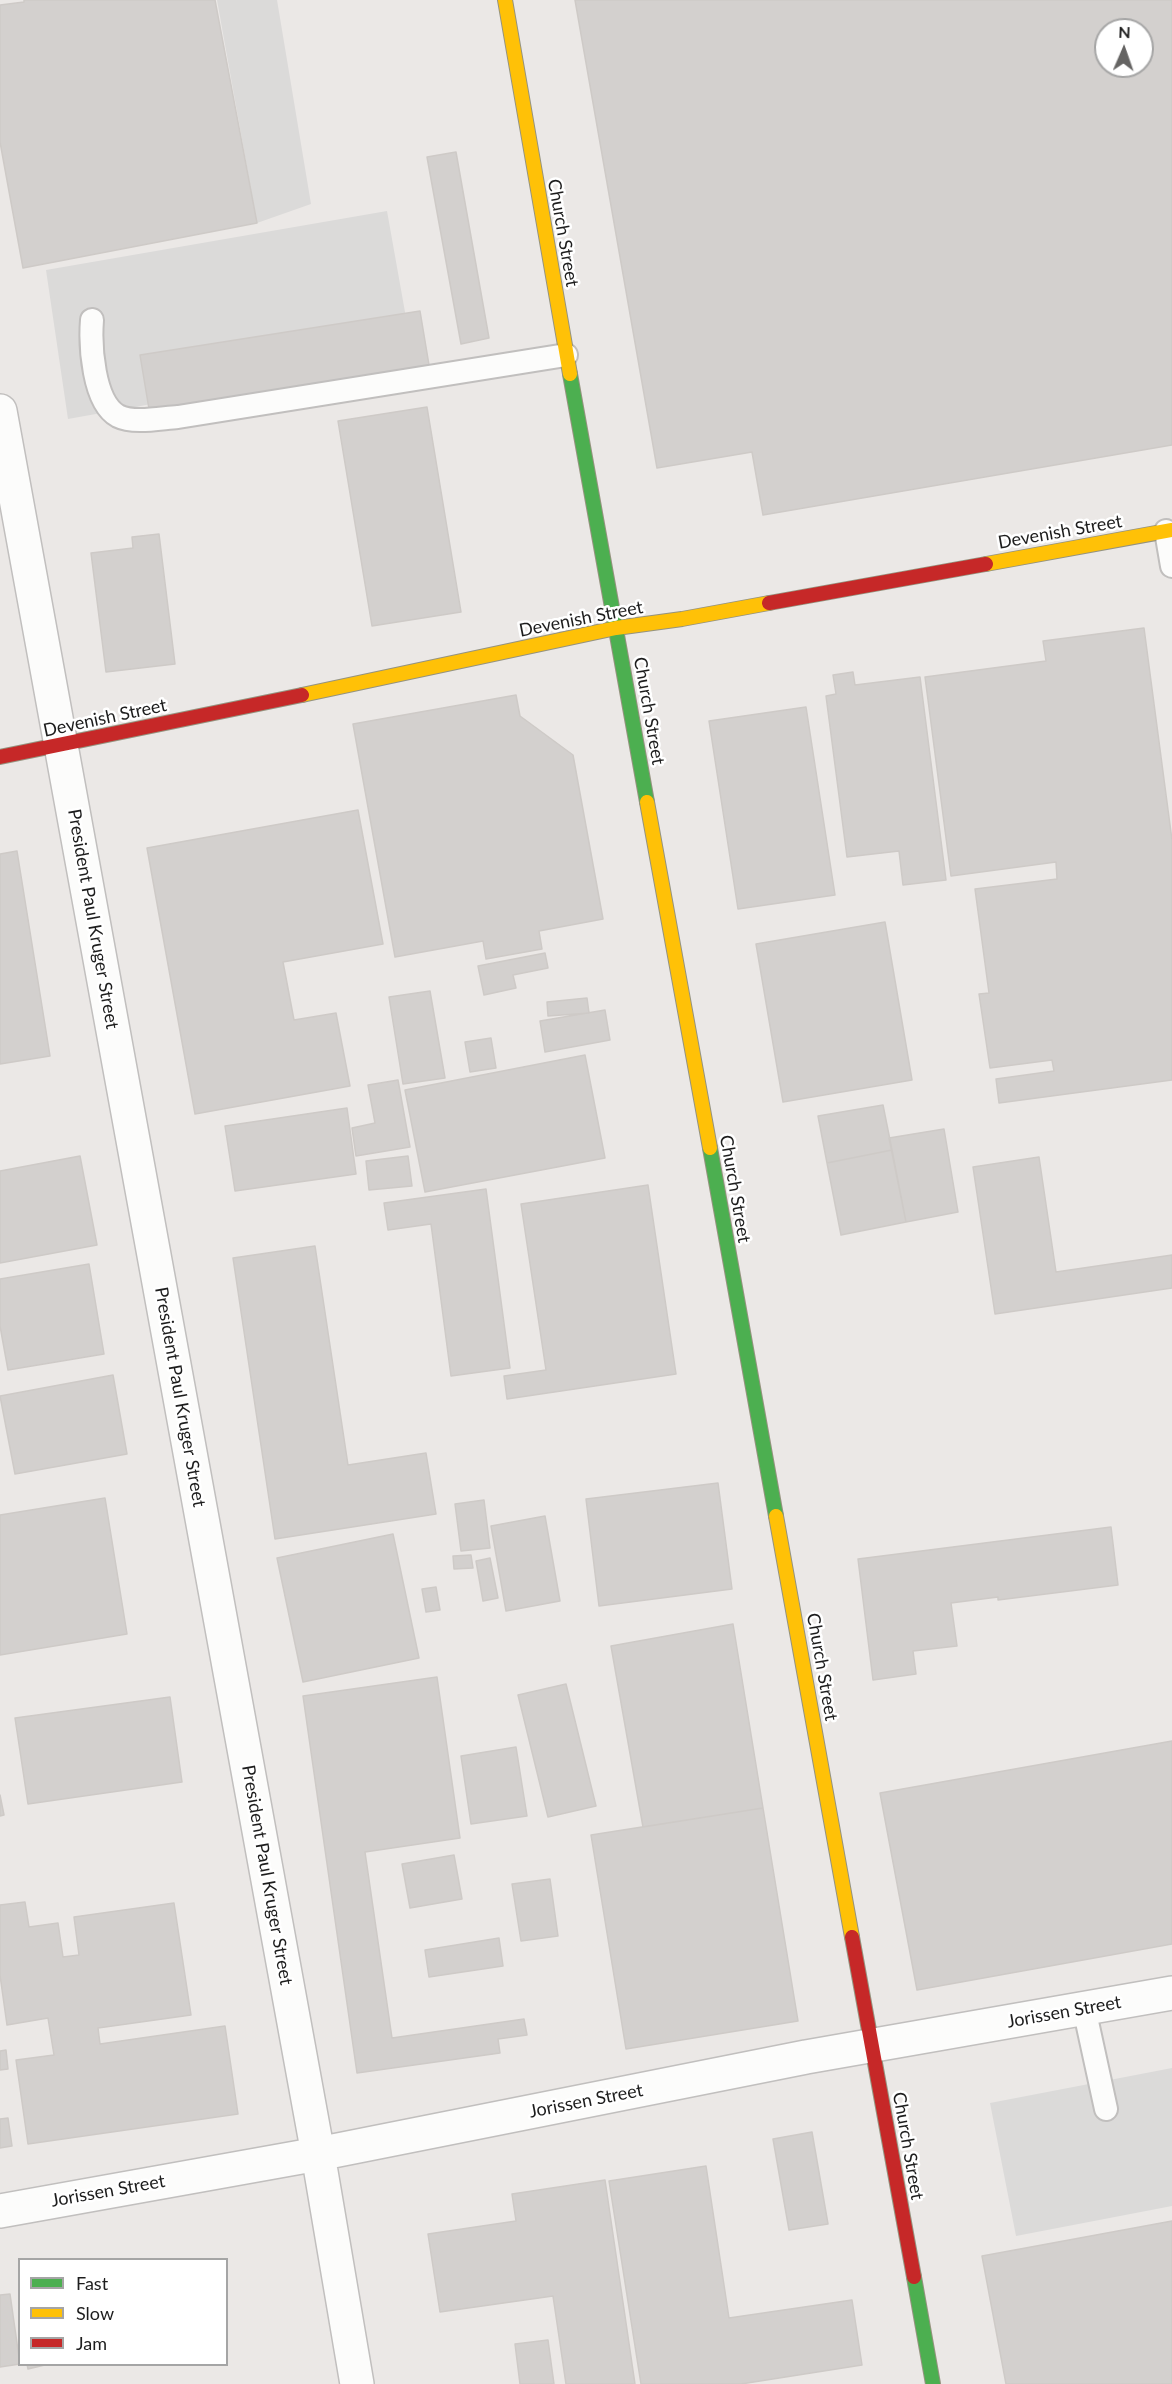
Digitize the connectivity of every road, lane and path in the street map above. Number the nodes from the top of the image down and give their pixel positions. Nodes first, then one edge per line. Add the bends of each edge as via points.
1 (505, 0) edge
2 (92, 320) dead end
3 (566, 355) junction
4 (0, 411) edge
5 (1169, 530) edge
6 (1172, 566) edge
7 (616, 628) junction
8 (61, 746) junction
9 (0, 757) edge
10 (1172, 1993) edge
11 (1084, 2008) junction
12 (873, 2045) junction
13 (1106, 2109) dead end
14 (318, 2154) junction
15 (0, 2211) edge
16 (357, 2384) edge
17 (933, 2384) edge

1 - 3 street, Church Street
2 - 3 lane via 98,387 117,415 132,420 178,417
3 - 7 street, Church Street
4 - 8 street, President Paul Kruger Street
5 - 6 lane
5 - 7 street, Devenish Street
7 - 8 street, Devenish Street
7 - 12 street, Church Street
8 - 9 street, Devenish Street
8 - 14 street, President Paul Kruger Street
10 - 11 street, Jorissen Street
11 - 12 street, Jorissen Street
11 - 13 lane
12 - 14 street, Jorissen Street
12 - 17 street, Church Street
14 - 15 street, Jorissen Street
14 - 16 street, President Paul Kruger Street

